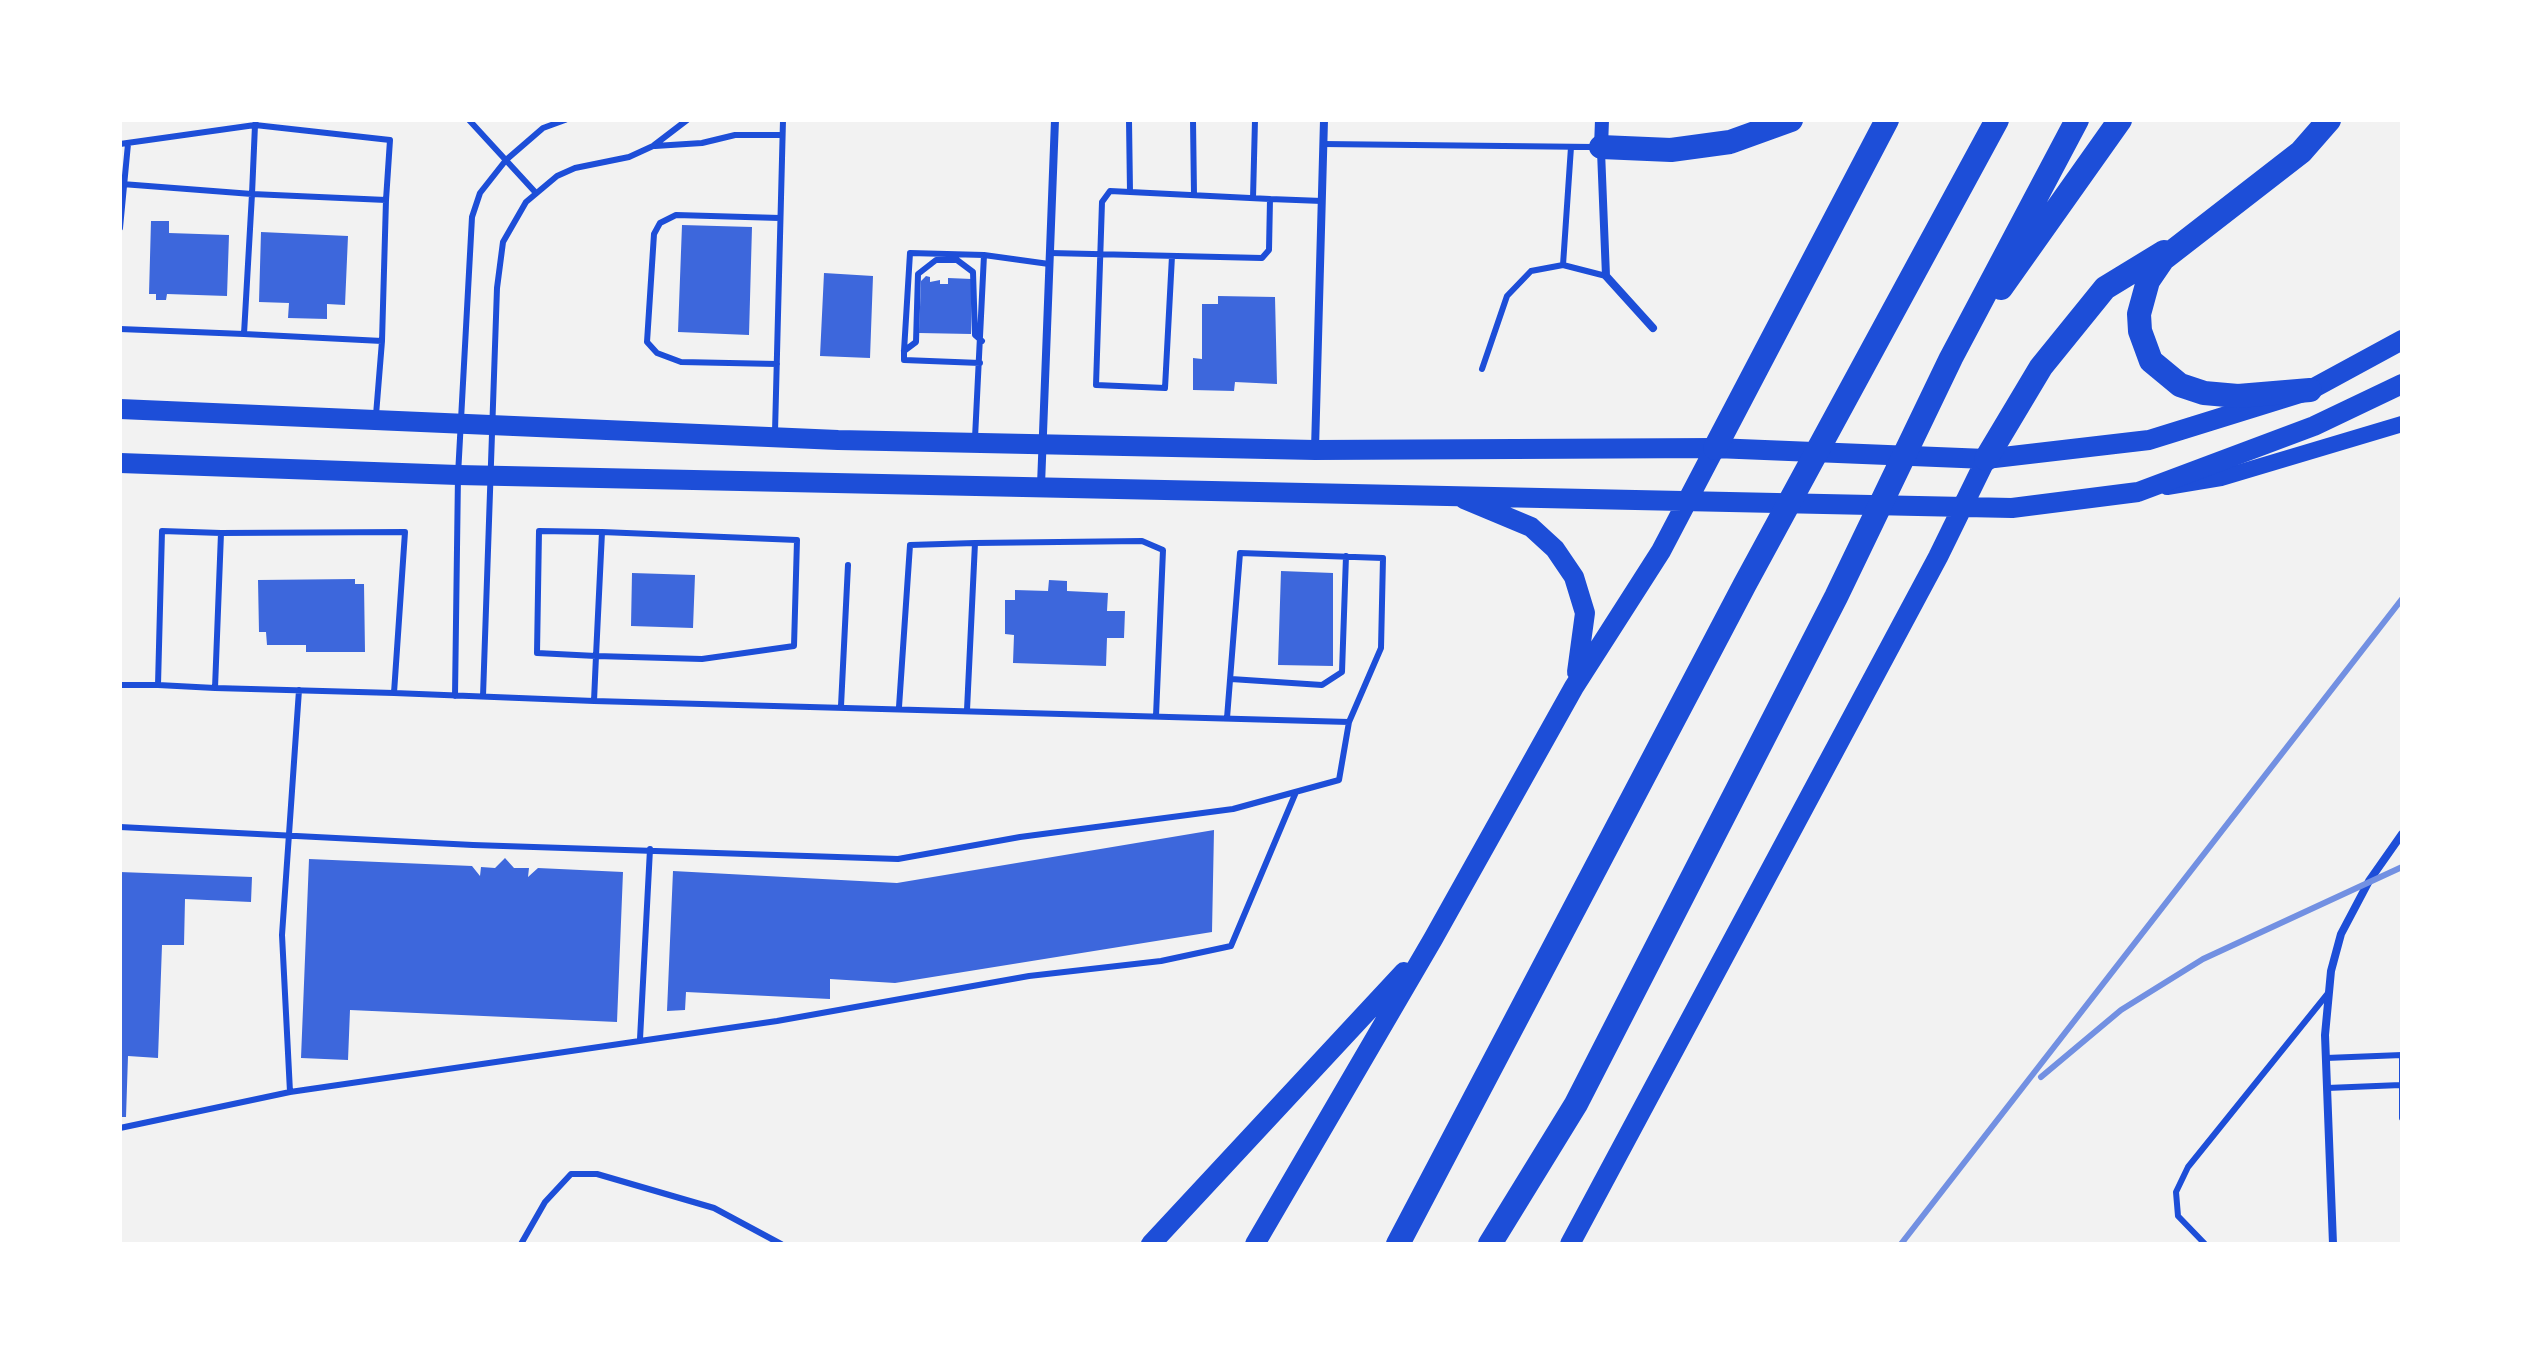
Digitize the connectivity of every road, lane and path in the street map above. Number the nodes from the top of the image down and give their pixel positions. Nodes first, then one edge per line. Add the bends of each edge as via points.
1 (469, 120) edge
2 (565, 120) edge
3 (687, 120) edge
4 (783, 120) edge
5 (1055, 120) edge
6 (1129, 120) edge
7 (1193, 120) edge
8 (1255, 120) edge
9 (1324, 120) edge
10 (1602, 120) edge
11 (1791, 120) edge
12 (1887, 120) edge
13 (1994, 120) edge
14 (2077, 120) edge
15 (2120, 120) edge
16 (2329, 120) edge
17 (256, 123) edge
18 (782, 135) junction
19 (124, 144) edge
20 (1323, 144) junction
21 (653, 146) junction
22 (1571, 147) junction
23 (1601, 147) junction
24 (506, 160) junction
25 (122, 184) edge
26 (1130, 192) junction
27 (536, 193) junction
28 (252, 194) junction
29 (1194, 195) junction
30 (1253, 198) junction
31 (1270, 199) junction
32 (386, 200) junction
33 (1322, 201) junction
34 (780, 218) junction
35 (120, 228) edge
36 (2193, 234) junction
37 (1050, 253) junction
38 (1099, 254) junction
39 (984, 255) junction
40 (1172, 256) junction
41 (1049, 264) junction
42 (1563, 265) junction
43 (1606, 276) junction
44 (1653, 328) dead end
45 (120, 329) edge
46 (244, 334) junction
47 (2402, 340) edge
48 (382, 341) junction
49 (982, 341) junction
50 (904, 351) junction
51 (1951, 358) junction
52 (980, 363) junction
53 (777, 364) junction
54 (1482, 369) dead end
55 (2402, 384) edge
56 (2310, 390) junction
57 (120, 409) edge
58 (376, 421) junction
59 (462, 424) junction
60 (2402, 424) edge
61 (494, 426) junction
62 (775, 437) junction
63 (974, 443) junction
64 (1043, 445) junction
65 (1715, 448) junction
66 (1315, 450) junction
67 (1986, 459) junction
68 (120, 463) edge
69 (458, 475) junction
70 (494, 475) junction
71 (1041, 485) junction
72 (2138, 492) junction
73 (1449, 494) junction
74 (1687, 499) junction
75 (1965, 507) junction
76 (602, 532) junction
77 (221, 533) junction
78 (975, 543) junction
79 (1346, 556) junction
80 (848, 565) dead end
81 (596, 656) junction
82 (1231, 679) junction
83 (120, 685) edge
84 (158, 685) junction
85 (1574, 687) junction
86 (215, 688) junction
87 (299, 690) junction
88 (394, 693) junction
89 (455, 696) junction
90 (483, 696) junction
91 (594, 701) junction
92 (841, 706) junction
93 (899, 707) junction
94 (967, 710) junction
95 (1156, 716) junction
96 (1227, 718) junction
97 (1349, 722) junction
98 (1296, 792) junction
99 (120, 827) edge
100 (2402, 834) edge
101 (290, 835) junction
102 (650, 849) junction
103 (1433, 939) junction
104 (2329, 992) junction
105 (640, 1039) junction
106 (2402, 1057) edge
107 (2326, 1058) junction
108 (2401, 1085) edge
109 (2327, 1088) junction
110 (290, 1092) junction
111 (2402, 1118) edge
112 (120, 1128) edge
113 (2196, 1241) edge
114 (521, 1244) edge
115 (781, 1244) edge
116 (1151, 1244) edge
117 (1255, 1244) edge
118 (1398, 1244) edge
119 (1490, 1244) edge
120 (1570, 1244) edge
121 (2205, 1244) edge
122 (2333, 1244) edge

1 - 24 lane
2 - 24 lane via 543,128
3 - 21 lane
4 - 18 lane
5 - 37 street
6 - 26 lane
7 - 29 lane
8 - 30 lane
9 - 20 street
10 - 23 street
11 - 23 highway via 1730,142 1671,150
12 - 65 highway
13 - 118 highway
14 - 51 highway
15 - 51 highway
16 - 36 highway via 2301,152
17 - 19 lane
17 - 28 lane
17 - 32 lane via 390,140
18 - 21 lane
18 - 34 lane
19 - 25 lane
20 - 22 lane
20 - 33 street
21 - 27 lane via 629,157 575,168
22 - 23 lane
22 - 42 lane
23 - 43 street
24 - 27 lane
24 - 59 lane via 480,193 472,217
25 - 28 lane
25 - 35 lane
26 - 29 lane
26 - 38 lane via 1110,191 1102,202
27 - 61 lane via 503,242
28 - 32 lane
28 - 46 lane
29 - 30 lane
30 - 31 lane
31 - 33 lane
31 - 40 lane via 1269,250 1262,258
32 - 48 lane
33 - 66 street
34 - 53 lane
34 - 53 lane via 676,215 660,223 654,234 647,342 657,353 681,362
36 - 56 highway via 2163,259 2148,281 2140,323 2151,361 2180,385 2204,393
36 - 67 highway via 2105,288 2041,367
37 - 38 lane
37 - 41 street
38 - 40 lane
38 - 40 lane via 1096,385 1165,388
39 - 41 lane
39 - 49 lane
39 - 50 lane via 910,253
41 - 64 street
42 - 43 lane
42 - 54 lane via 1531,271 1507,296
43 - 44 street
45 - 46 lane
46 - 48 lane
47 - 56 main road
48 - 58 lane
49 - 50 lane via 975,335 973,272 957,260 936,260 918,274 916,342
49 - 52 lane
50 - 52 lane via 904,360
51 - 119 highway via 1836,597 1576,1104
52 - 63 lane
53 - 62 lane
55 - 72 main road via 2314,426
56 - 67 main road via 2149,440
57 - 58 main road
58 - 59 main road
59 - 61 main road
59 - 69 lane
60 - 72 main road via 2221,478
61 - 62 main road
61 - 70 lane
62 - 63 main road
63 - 64 main road
64 - 66 main road
64 - 71 street
65 - 66 main road
65 - 67 main road
65 - 74 main road
67 - 75 main road
68 - 69 main road
69 - 70 main road
69 - 89 lane
70 - 71 main road
70 - 90 lane
71 - 73 main road
72 - 75 main road via 2058,505
73 - 74 main road
73 - 85 main road via 1531,527 1574,577 1585,613
74 - 75 main road
74 - 85 main road via 1661,551
75 - 120 main road
76 - 81 lane
76 - 81 lane via 539,531 537,653
76 - 81 lane via 797,540 794,646 702,659
77 - 84 lane via 162,531
77 - 86 lane
77 - 88 lane via 405,532
78 - 93 lane via 910,545
78 - 94 lane
78 - 95 lane via 1142,541 1163,550
79 - 82 lane via 1342,672 1322,685
79 - 82 lane via 1240,553
79 - 97 lane via 1383,558 1381,648
80 - 92 lane
81 - 91 lane
82 - 96 lane
83 - 84 lane
84 - 86 lane
85 - 103 main road
86 - 87 lane
87 - 88 lane
87 - 101 lane
88 - 89 lane
89 - 90 lane
90 - 91 lane
91 - 92 lane
92 - 93 lane
93 - 94 lane
94 - 95 lane
95 - 96 lane
96 - 97 lane
97 - 98 lane via 1339,780
98 - 102 lane via 1233,809 1007,838 898,859
98 - 105 lane via 1231,946
99 - 101 lane
100 - 104 street via 2341,934
101 - 102 lane
101 - 110 lane via 282,935
102 - 105 lane
103 - 116 main road
103 - 117 main road
104 - 107 street
104 - 113 lane via 2188,1167 2176,1192 2178,1216
105 - 110 lane
106 - 107 lane
106 - 108 lane
107 - 109 street
108 - 109 lane
108 - 111 lane
109 - 122 street
110 - 112 lane
113 - 121 lane
114 - 115 lane via 545,1202 571,1174 597,1174 714,1208

